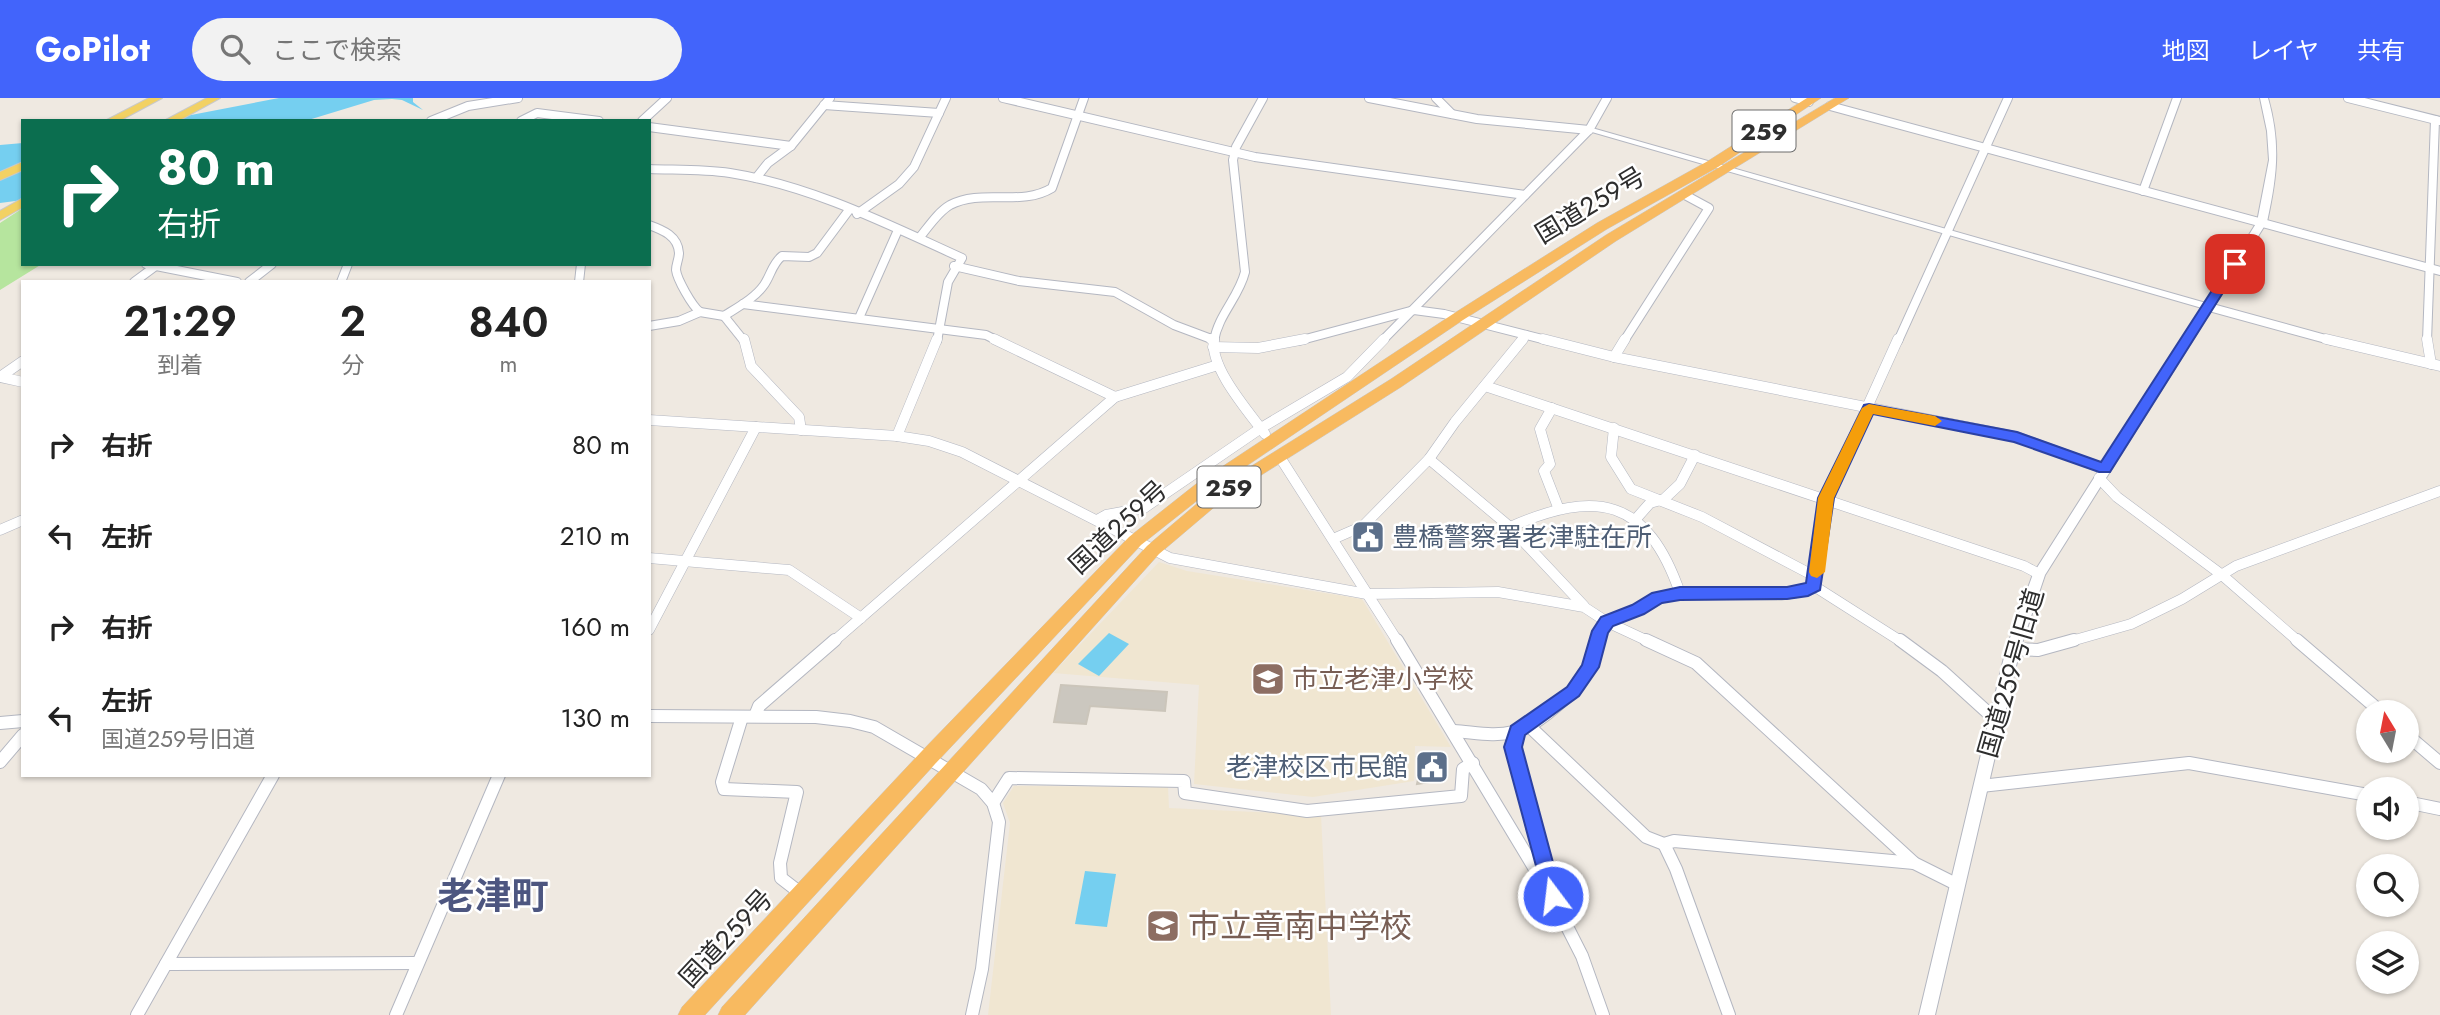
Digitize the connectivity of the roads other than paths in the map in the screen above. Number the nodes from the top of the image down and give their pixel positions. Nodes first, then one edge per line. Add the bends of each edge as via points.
1 (158, 98) edge
2 (215, 98) edge
3 (518, 98) edge
4 (667, 98) edge
5 (946, 98) edge
6 (1003, 98) edge
7 (1084, 98) edge
8 (1263, 98) edge
9 (1369, 98) edge
10 (1436, 98) edge
11 (1607, 98) edge
12 (1795, 98) edge
13 (2008, 98) edge
14 (2177, 98) edge
15 (2348, 98) edge
16 (2261, 99) edge
17 (1824, 101) edge
18 (827, 102) edge
19 (939, 113) junction
20 (1452, 114) junction
21 (1080, 116) junction
22 (114, 119) edge
23 (173, 119) edge
24 (436, 119) edge
25 (525, 119) edge
26 (584, 119) edge
27 (644, 119) edge
28 (2438, 121) edge
29 (651, 127) edge
30 (1589, 130) junction
31 (791, 146) junction
32 (1985, 150) junction
33 (1235, 153) junction
34 (21, 166) edge
35 (1721, 167) junction
36 (651, 169) edge
37 (0, 177) edge
38 (756, 178) junction
39 (2143, 191) junction
40 (1525, 195) junction
41 (1685, 195) junction
42 (20, 204) edge
43 (853, 212) junction
44 (0, 216) edge
45 (2262, 222) junction
46 (651, 226) edge
47 (898, 230) junction
48 (1947, 234) junction
49 (920, 237) junction
50 (152, 266) edge
51 (158, 266) edge
52 (269, 266) edge
53 (954, 266) junction
54 (2428, 268) junction
55 (2440, 271) edge
56 (136, 280) edge
57 (227, 280) edge
58 (252, 280) edge
59 (743, 304) junction
60 (2209, 307) junction
61 (1414, 310) junction
62 (700, 312) junction
63 (724, 316) junction
64 (1458, 317) junction
65 (859, 318) junction
66 (1484, 323) junction
67 (651, 326) edge
68 (940, 329) junction
69 (1526, 335) junction
70 (1213, 344) junction
71 (1614, 357) junction
72 (21, 362) edge
73 (1218, 365) junction
74 (2435, 365) edge
75 (0, 377) edge
76 (21, 382) edge
77 (1485, 386) junction
78 (1115, 397) junction
79 (1552, 408) junction
80 (1869, 408) junction
81 (651, 420) edge
82 (756, 427) junction
83 (1614, 428) junction
84 (801, 430) junction
85 (1263, 431) junction
86 (897, 436) junction
87 (1695, 455) junction
88 (1429, 459) junction
89 (1283, 462) dead end
90 (2102, 474) junction
91 (1017, 481) junction
92 (2440, 491) edge
93 (1826, 498) junction
94 (1664, 499) junction
95 (1558, 507) junction
96 (1097, 520) junction
97 (1635, 520) junction
98 (21, 521) edge
99 (1510, 527) junction
100 (0, 530) edge
101 (1332, 539) junction
102 (1135, 541) junction
103 (1153, 550) junction
104 (651, 558) edge
105 (685, 560) junction
106 (2039, 574) junction
107 (2222, 575) junction
108 (1815, 582) junction
109 (1680, 593) junction
110 (1367, 594) junction
111 (1584, 607) junction
112 (861, 618) junction
113 (1607, 622) junction
114 (651, 626) edge
115 (2013, 649) junction
116 (2367, 700) edge
117 (651, 716) edge
118 (748, 717) junction
119 (1996, 720) junction
120 (21, 721) edge
121 (0, 723) edge
122 (1523, 728) junction
123 (1454, 731) junction
124 (21, 737) edge
125 (2419, 745) edge
126 (928, 758) junction
127 (0, 762) edge
128 (1473, 763) junction
129 (2440, 763) edge
130 (951, 771) junction
131 (272, 777) edge
132 (498, 777) edge
133 (1981, 786) junction
134 (2356, 793) edge
135 (993, 803) junction
136 (2419, 805) edge
137 (2440, 809) edge
138 (1664, 844) junction
139 (1914, 863) junction
140 (1958, 885) junction
141 (803, 895) junction
142 (1553, 896) junction
143 (417, 962) junction
144 (166, 964) junction
145 (137, 1015) edge
146 (396, 1015) edge
147 (690, 1015) edge
148 (730, 1015) edge
149 (972, 1015) edge
150 (1603, 1015) edge
151 (1729, 1015) edge
152 (1927, 1015) edge

1 - 22 main road
2 - 23 main road
3 - 24 street via 468,106
4 - 27 street
5 - 19 street
6 - 21 street
7 - 21 street
8 - 33 street
9 - 20 street
10 - 20 street
11 - 30 street
12 - 17 street
13 - 32 street
14 - 39 street
15 - 28 street
16 - 45 street, 国道259号旧道 via 2273,131 2274,170
17 - 32 street
17 - 35 highway, 国道259号 / 259
18 - 19 street
18 - 31 street
19 - 43 street via 914,167 900,184
20 - 30 street
21 - 33 street
21 - 49 street via 1046,194 985,196 953,204
25 - 26 street via 537,113
28 - 54 street
29 - 31 street
30 - 35 street
30 - 40 street
31 - 38 street
32 - 39 street
32 - 48 street
33 - 40 street
33 - 70 street via 1245,272 1241,288 1216,328
34 - 37 main road
35 - 41 highway, 国道259号 / 259
35 - 48 street
35 - 64 highway, 国道259号 / 259 via 1602,226
36 - 38 street via 728,172
38 - 43 street
39 - 45 street
40 - 61 street
41 - 66 highway, 国道259号 / 259
41 - 71 street via 1709,208
42 - 44 main road
43 - 47 street
43 - 59 street via 817,253 782,256 764,285
45 - 54 street
45 - 60 street, 国道259号旧道
46 - 62 street via 678,243 681,253 676,270 693,307
47 - 49 street
47 - 65 street
48 - 60 street
48 - 80 street
49 - 53 street via 962,258
50 - 56 street
51 - 57 street
52 - 58 street
53 - 68 street
53 - 70 street via 1010,279 1115,292
54 - 55 street
54 - 74 street via 2427,352
59 - 63 street
59 - 65 street
60 - 74 street
60 - 90 street, 国道259号旧道
61 - 64 street
61 - 70 street via 1286,344 1258,348
61 - 85 street via 1347,377
62 - 63 street
62 - 67 street
63 - 84 street via 744,339 751,366 799,417
64 - 66 street
64 - 102 highway, 国道259号 / 259 via 1202,488
65 - 68 street
66 - 69 street
66 - 103 highway, 国道259号 / 259 via 1219,494
68 - 78 street via 986,335
68 - 86 street
69 - 71 street
69 - 77 street
70 - 73 street
71 - 80 street
72 - 75 street
73 - 78 street
73 - 85 street
75 - 76 street
77 - 79 street
77 - 88 street
78 - 91 street
79 - 83 street
79 - 95 street via 1540,429 1550,464 1544,471
80 - 90 street via 2017,437
80 - 93 street
81 - 82 street
82 - 84 street
82 - 105 street
83 - 87 street
83 - 94 street via 1611,457 1630,489
84 - 86 street
85 - 96 street via 1144,508
86 - 91 street via 962,452
87 - 93 street
87 - 94 street via 1680,484
88 - 99 street
88 - 101 street via 1363,526
89 - 101 street
90 - 106 street, 国道259号旧道
90 - 107 street via 2117,497
91 - 96 street
91 - 112 street
92 - 107 street
93 - 106 street
93 - 108 street
94 - 97 street via 1650,503
94 - 108 street via 1760,545
95 - 97 street via 1609,507
95 - 99 street
96 - 102 street
97 - 109 street via 1659,540
98 - 100 street
99 - 111 street
101 - 110 street
102 - 103 street
102 - 126 highway, 国道259号 / 259
103 - 110 street via 1195,564
103 - 130 highway, 国道259号 / 259
104 - 105 street
105 - 112 street via 789,570
105 - 114 street
106 - 115 street, 国道259号旧道
107 - 115 street via 2131,624 2038,650
107 - 116 street
108 - 109 street via 1808,590 1787,593
108 - 119 street via 1942,671
109 - 113 street via 1658,597
110 - 111 street via 1498,592
110 - 123 street
111 - 113 street
112 - 118 street
113 - 122 street via 1590,667 1573,691
113 - 139 street via 1696,663
115 - 119 street, 国道259号旧道
117 - 118 street
118 - 126 street via 816,717 874,727
118 - 141 street via 722,782 724,789 797,792 780,863 781,878
119 - 133 street, 国道259号旧道
120 - 121 street
122 - 123 street
122 - 138 street via 1646,837
122 - 142 street via 1513,747
123 - 128 street
124 - 127 street
125 - 129 street
126 - 130 street
126 - 141 highway, 国道259号 / 259
128 - 135 street via 1463,769 1461,796 1307,811 1185,793 1184,781 1009,778
128 - 142 street
130 - 135 street via 981,789
130 - 148 highway, 国道259号 / 259
131 - 144 street
132 - 143 street
133 - 134 street via 2189,763
133 - 140 street, 国道259号旧道
135 - 149 street via 999,822 982,969
136 - 137 street
138 - 139 street via 1674,841
138 - 151 street
139 - 140 street
140 - 152 street, 国道259号旧道
141 - 147 highway, 国道259号 / 259
142 - 150 street
143 - 144 street
143 - 146 street
144 - 145 street

